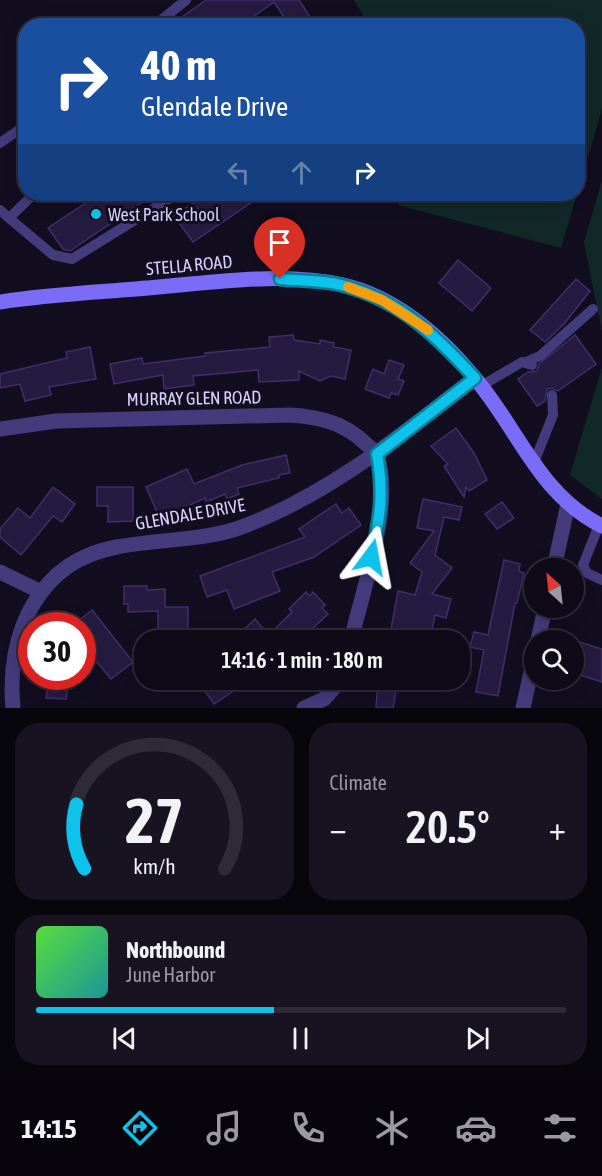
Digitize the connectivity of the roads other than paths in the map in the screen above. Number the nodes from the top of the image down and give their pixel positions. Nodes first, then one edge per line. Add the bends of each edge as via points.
1 (186, 0) edge
2 (164, 18) edge
3 (18, 131) edge
4 (0, 143) edge
5 (27, 201) edge
6 (166, 201) edge
7 (0, 210) edge
8 (9, 218) junction
9 (0, 302) edge
10 (593, 309) dead end
11 (478, 382) junction
12 (552, 395) dead end
13 (0, 429) edge
14 (377, 454) junction
15 (533, 465) junction
16 (568, 504) junction
17 (600, 525) edge
18 (556, 558) edge
19 (0, 572) edge
20 (602, 580) edge
21 (41, 592) junction
22 (353, 630) edge
23 (332, 690) edge
24 (527, 690) edge
25 (13, 708) edge
26 (304, 708) edge
27 (523, 708) edge

1 - 2 lane
3 - 4 lane
5 - 8 lane
6 - 8 lane via 72,260 53,255
7 - 8 lane
9 - 11 main road, STELLA ROAD via 262,278 344,285 382,300 422,323
10 - 11 lane via 531,364 514,365
11 - 14 street, GLENDALE DRIVE
11 - 15 main road, STELLA ROAD
12 - 15 lane via 553,415
13 - 14 street, MURRAY GLEN ROAD via 56,421 290,415 337,423
14 - 21 street, GLENDALE DRIVE via 245,527 87,555
14 - 22 street via 382,484 381,515
15 - 16 main road, STELLA ROAD
16 - 17 main road, STELLA ROAD
16 - 18 street
17 - 20 lane via 583,565 587,573
19 - 21 street
21 - 25 street, GLENDALE DRIVE via 21,627 11,687
23 - 26 street via 324,699
24 - 27 street

